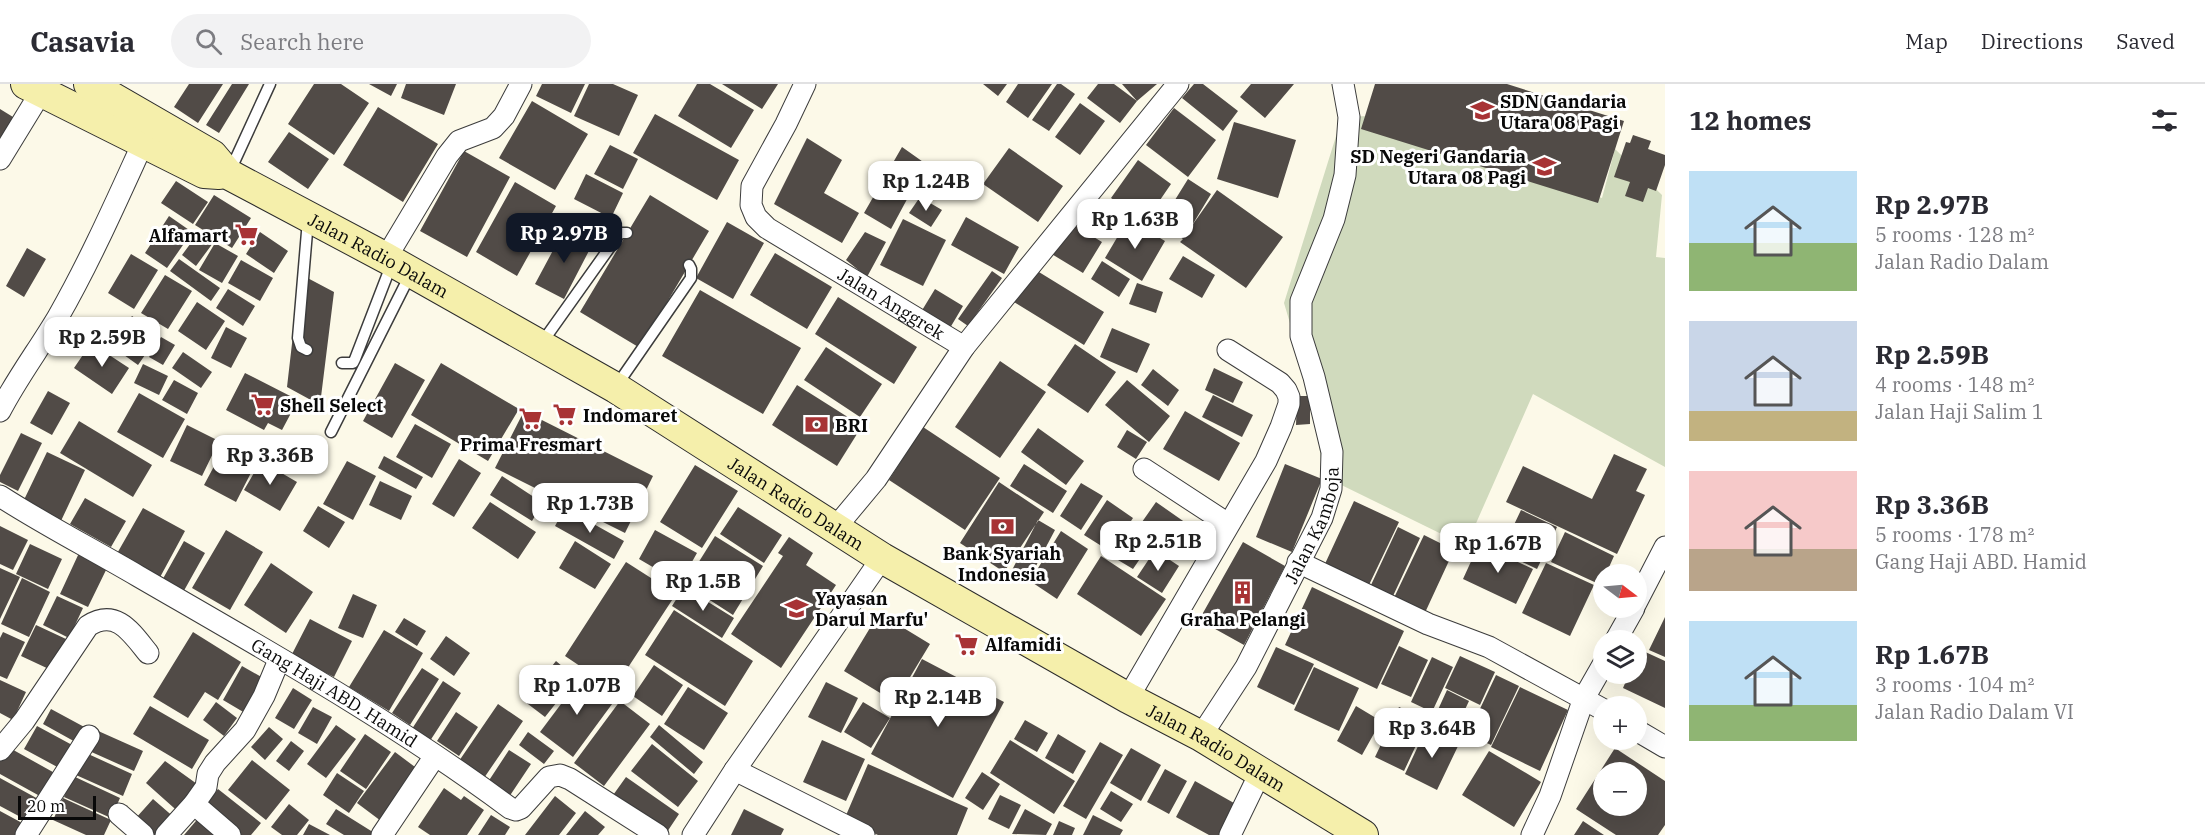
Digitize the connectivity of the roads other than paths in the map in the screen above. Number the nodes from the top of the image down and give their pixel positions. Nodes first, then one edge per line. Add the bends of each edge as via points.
1 (270, 84) edge
2 (522, 84) edge
3 (805, 84) edge
4 (1178, 84) edge
5 (1342, 84) edge
6 (98, 86) edge
7 (34, 88) edge
8 (142, 143) junction
9 (0, 159) edge
10 (228, 174) junction
11 (308, 216) junction
12 (627, 233) dead end
13 (396, 264) junction
14 (689, 265) dead end
15 (541, 345) junction
16 (964, 347) junction
17 (307, 350) dead end
18 (1228, 350) dead end
19 (342, 363) dead end
20 (6, 385) edge
21 (616, 388) junction
22 (0, 411) edge
23 (331, 432) dead end
24 (1143, 469) dead end
25 (0, 496) edge
26 (1228, 524) junction
27 (836, 527) junction
28 (1665, 547) edge
29 (882, 558) junction
30 (1298, 562) junction
31 (1647, 582) edge
32 (148, 653) dead end
33 (279, 660) junction
34 (1593, 682) edge
35 (1128, 698) junction
36 (1584, 698) junction
37 (1593, 703) edge
38 (89, 736) dead end
39 (1201, 736) junction
40 (1647, 736) edge
41 (1665, 747) edge
42 (0, 750) edge
43 (435, 756) junction
44 (735, 770) junction
45 (1260, 773) junction
46 (194, 804) junction
47 (119, 814) dead end
48 (26, 835) edge
49 (143, 835) edge
50 (166, 835) edge
51 (230, 835) edge
52 (382, 835) edge
53 (658, 835) edge
54 (693, 835) edge
55 (864, 835) edge
56 (1230, 835) edge
57 (1363, 835) edge
58 (1532, 835) edge

1 - 10 lane
2 - 13 street via 493,128 459,141 447,156
3 - 16 street, Jalan Anggrek via 752,186 751,205 756,217 767,228
4 - 16 street
5 - 30 street, Jalan Kamboja via 1349,117 1345,175 1334,219 1301,301 1301,336 1332,452 1331,489 1322,518
6 - 10 main road, Jalan Radio Dalam via 212,155
7 - 8 main road, Jalan Radio Dalam
7 - 9 street
8 - 10 main road, Jalan Radio Dalam via 204,173
8 - 20 street via 100,237 57,318
10 - 11 main road, Jalan Radio Dalam
11 - 13 main road, Jalan Radio Dalam
11 - 17 lane via 298,338
12 - 15 lane via 620,233
13 - 15 main road, Jalan Radio Dalam
13 - 19 lane via 356,359
13 - 23 lane
14 - 21 lane via 691,278
15 - 21 main road, Jalan Radio Dalam
16 - 27 street, Jalan Anggrek via 876,479
18 - 26 street via 1280,384 1289,397 1288,410 1266,460
20 - 22 street
21 - 27 main road, Jalan Radio Dalam
24 - 26 street
25 - 33 street, Gang Haji ABD. Hamid
26 - 35 street
27 - 29 main road, Jalan Radio Dalam
28 - 31 street
29 - 35 main road, Jalan Radio Dalam
29 - 44 street
30 - 36 street via 1428,624 1489,647
30 - 39 street, Jalan Kamboja via 1246,667
32 - 42 street via 129,629 110,619 99,619 88,626
33 - 43 street, Gang Haji ABD. Hamid
33 - 46 street via 245,730 215,763
34 - 36 street
35 - 39 main road, Jalan Radio Dalam
36 - 37 street
36 - 58 street
38 - 48 street
39 - 45 main road, Jalan Radio Dalam
40 - 41 street
43 - 52 street
43 - 53 street, Gang Haji ABD. Hamid via 510,808 521,808 549,777 560,776
44 - 54 street
44 - 55 street
45 - 56 street
45 - 57 main road, Jalan Radio Dalam
46 - 50 street
46 - 51 street
47 - 49 street

